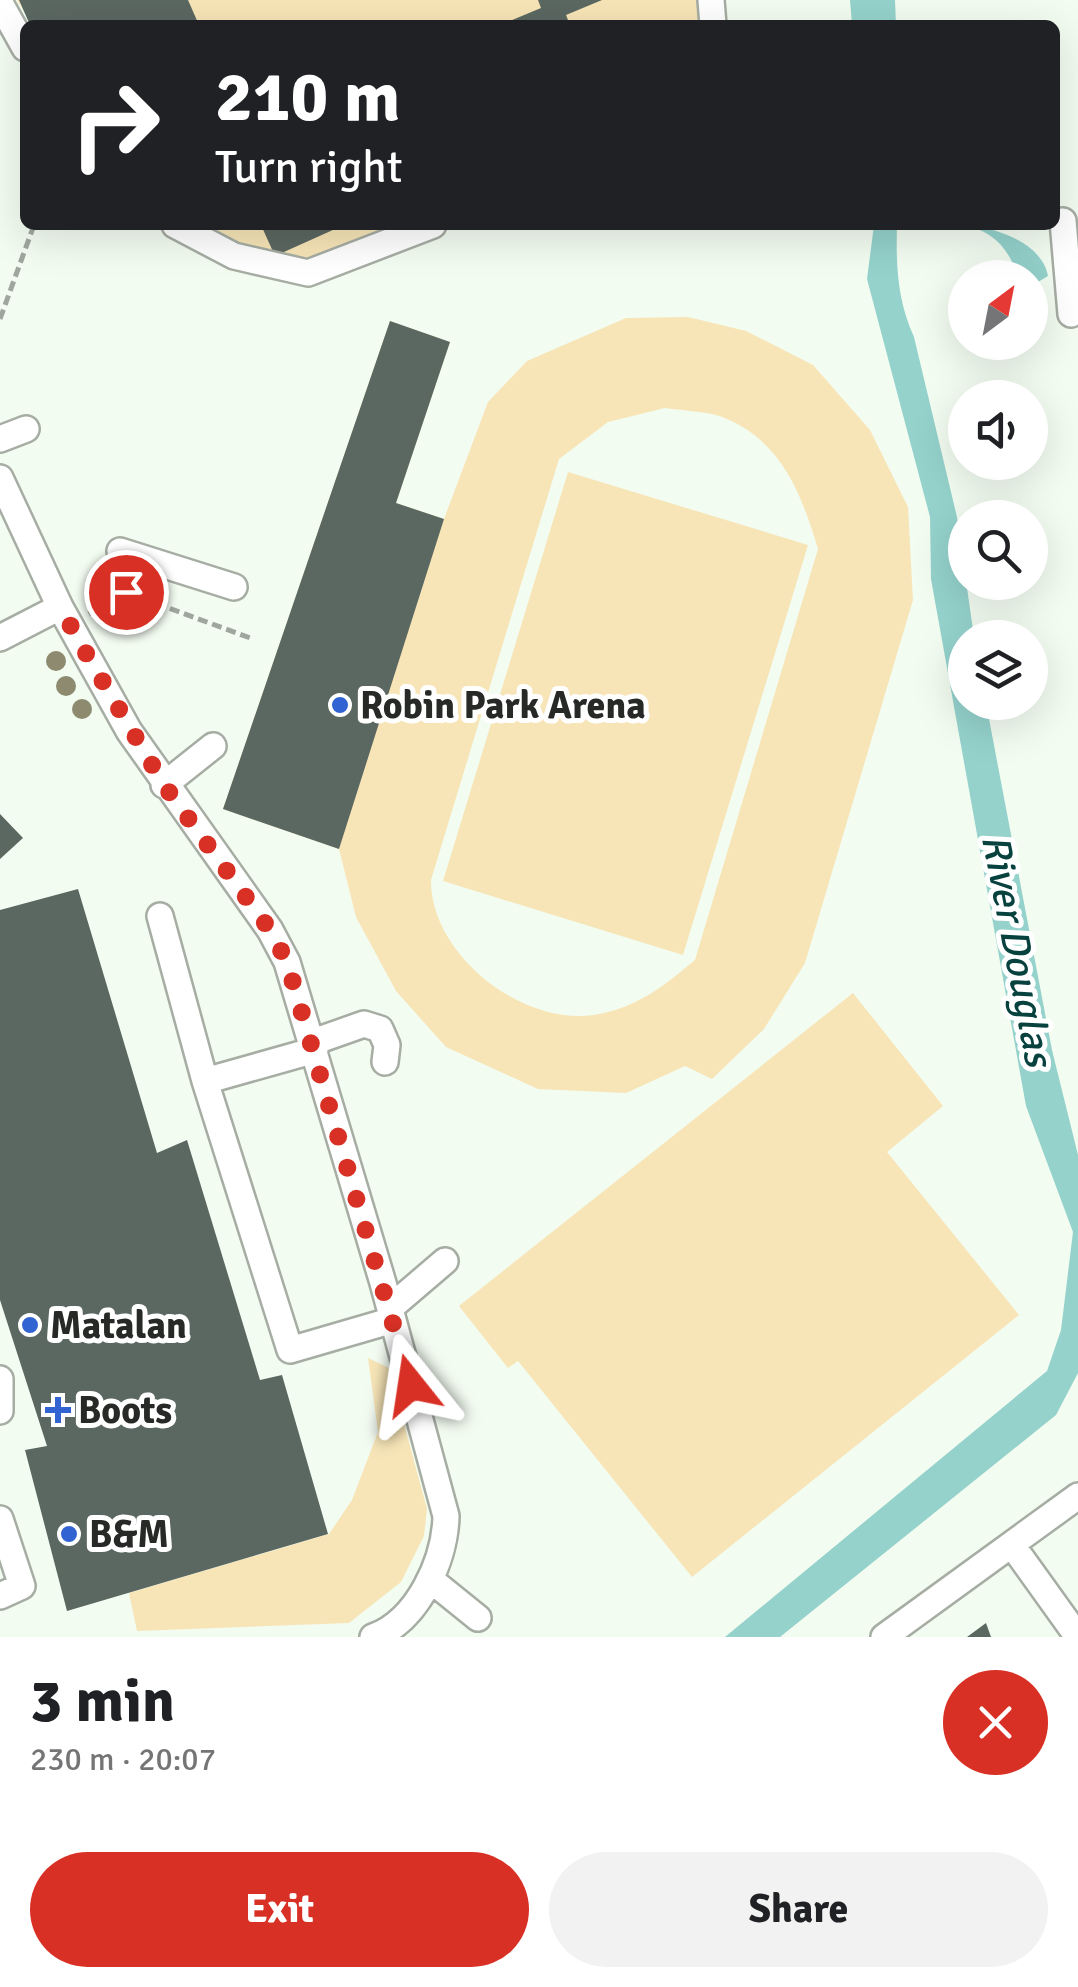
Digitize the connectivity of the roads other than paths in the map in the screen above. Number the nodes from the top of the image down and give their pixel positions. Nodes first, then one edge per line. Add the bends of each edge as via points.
1 (0, 2) edge
2 (20, 39) edge
3 (1065, 221) edge
4 (184, 230) edge
5 (419, 230) edge
6 (1071, 314) dead end
7 (26, 429) dead end
8 (0, 439) edge
9 (0, 478) edge
10 (120, 551) dead end
11 (234, 586) dead end
12 (65, 616) junction
13 (0, 638) edge
14 (213, 746) dead end
15 (164, 785) junction
16 (160, 916) dead end
17 (314, 1046) junction
18 (385, 1062) dead end
19 (205, 1082) junction
20 (444, 1261) dead end
21 (391, 1314) junction
22 (0, 1379) edge
23 (0, 1411) edge
24 (1078, 1496) edge
25 (0, 1519) edge
26 (1012, 1546) junction
27 (431, 1580) junction
28 (0, 1596) edge
29 (478, 1618) dead end
30 (373, 1637) edge
31 (884, 1637) edge
32 (1078, 1637) edge

1 - 2 street
3 - 6 street
4 - 5 street via 234,256 308,273
7 - 8 street
9 - 12 street
10 - 11 street
12 - 13 street
12 - 15 street
14 - 15 street
15 - 17 street via 270,930
16 - 19 street
17 - 18 street via 364,1024 380,1029 388,1045
17 - 19 street
17 - 21 street
19 - 21 street via 290,1350
20 - 21 street
21 - 27 street via 446,1516 446,1543
22 - 23 street
24 - 26 street
25 - 28 street via 22,1586
26 - 31 street
26 - 32 street
27 - 29 street
27 - 30 street

